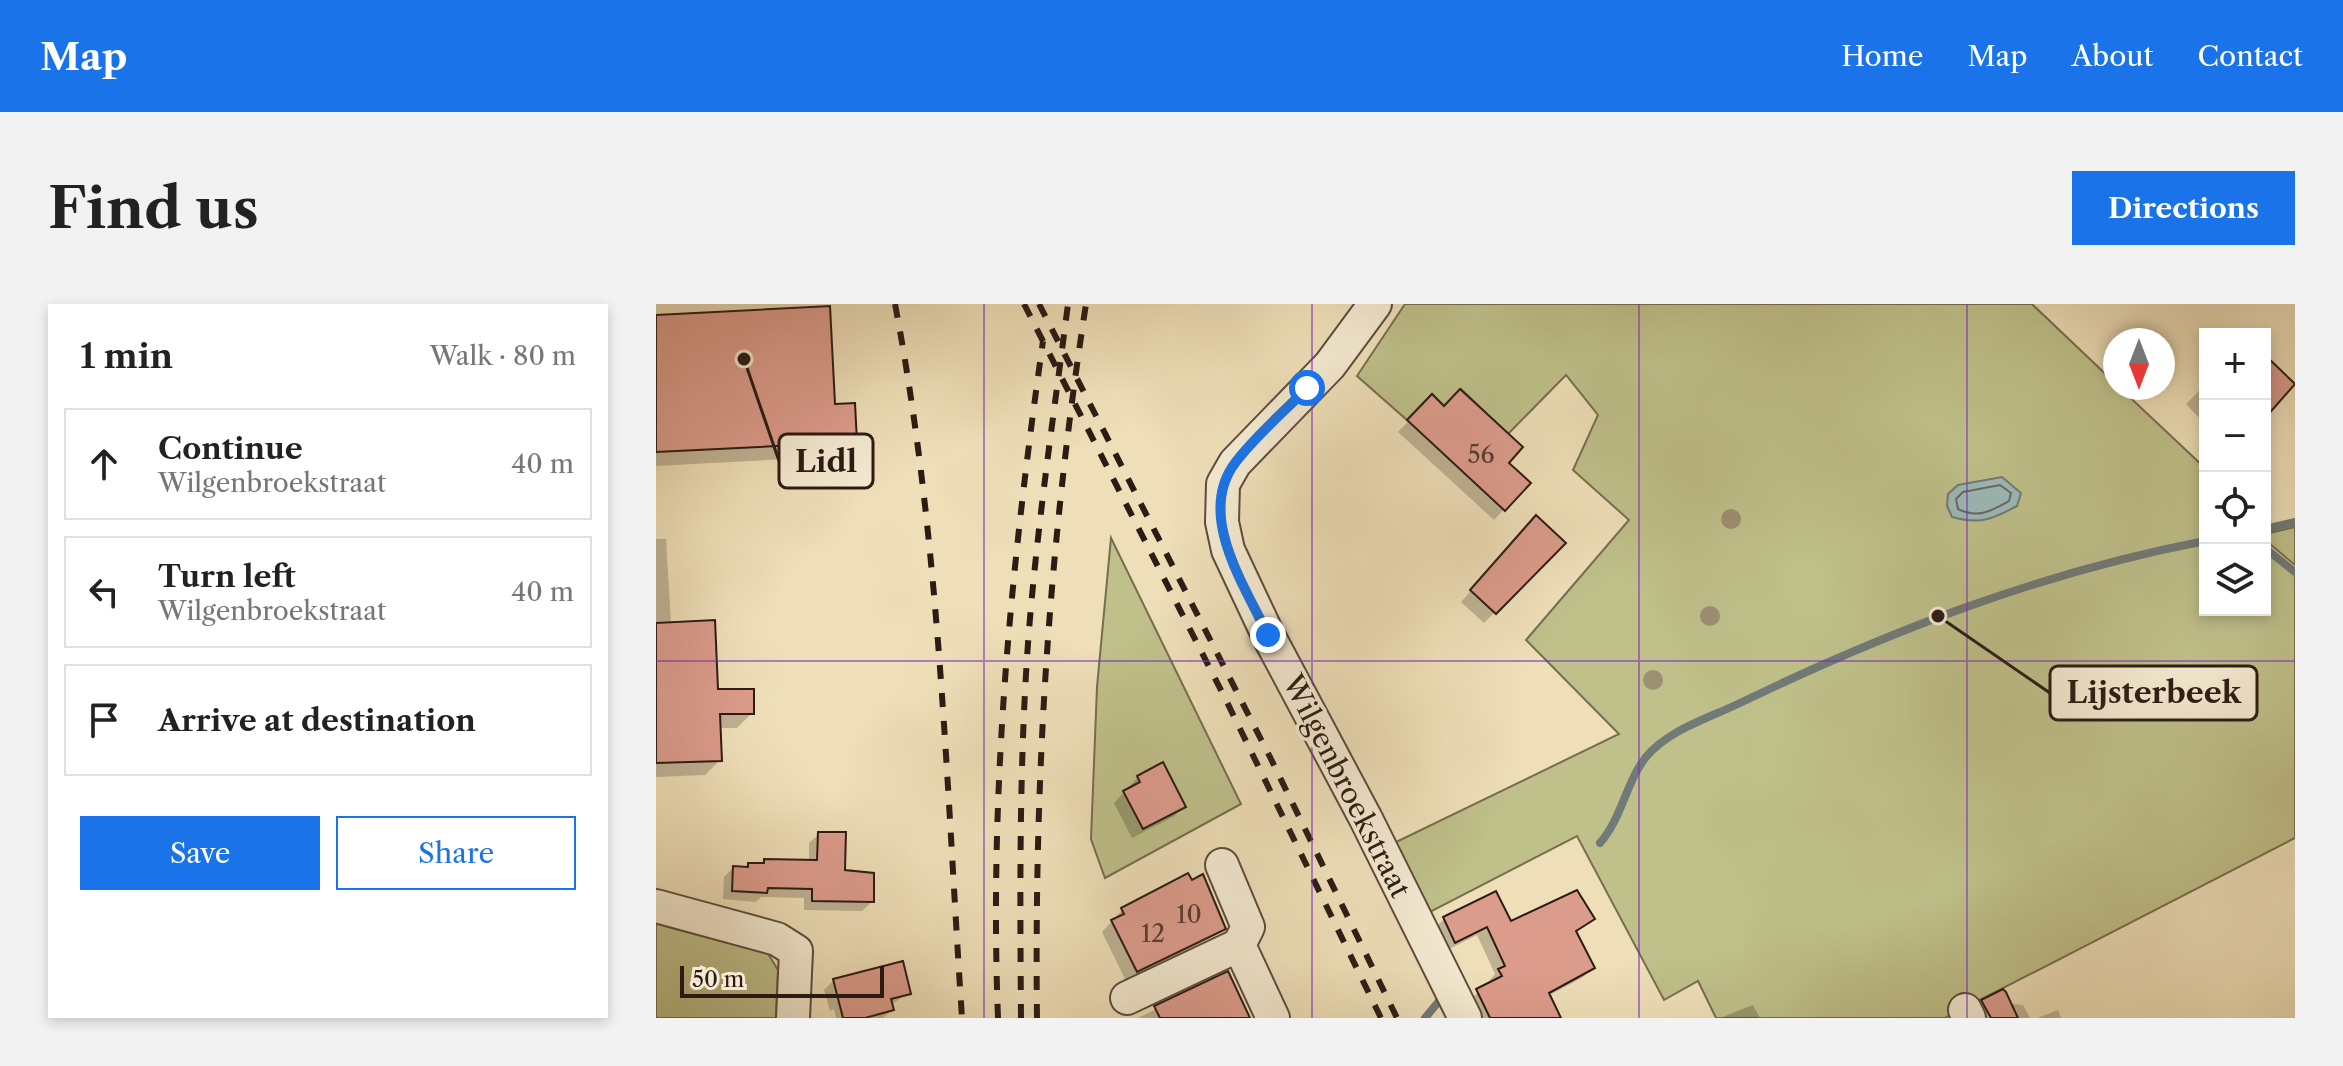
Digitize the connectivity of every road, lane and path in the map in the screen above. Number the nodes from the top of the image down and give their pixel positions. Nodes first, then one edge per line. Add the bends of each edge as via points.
1 (1375, 304) edge
2 (1222, 865) dead end
3 (656, 906) edge
4 (1239, 945) junction
5 (1127, 998) dead end
6 (1459, 1005) edge
7 (793, 1018) edge
8 (1273, 1018) edge

1 - 6 street, Wilgenbroekstraat via 1330,365 1235,463 1223,484 1222,522 1228,550 1268,635
2 - 4 street via 1248,927
3 - 7 street via 777,939 796,951
4 - 5 street
4 - 8 street

